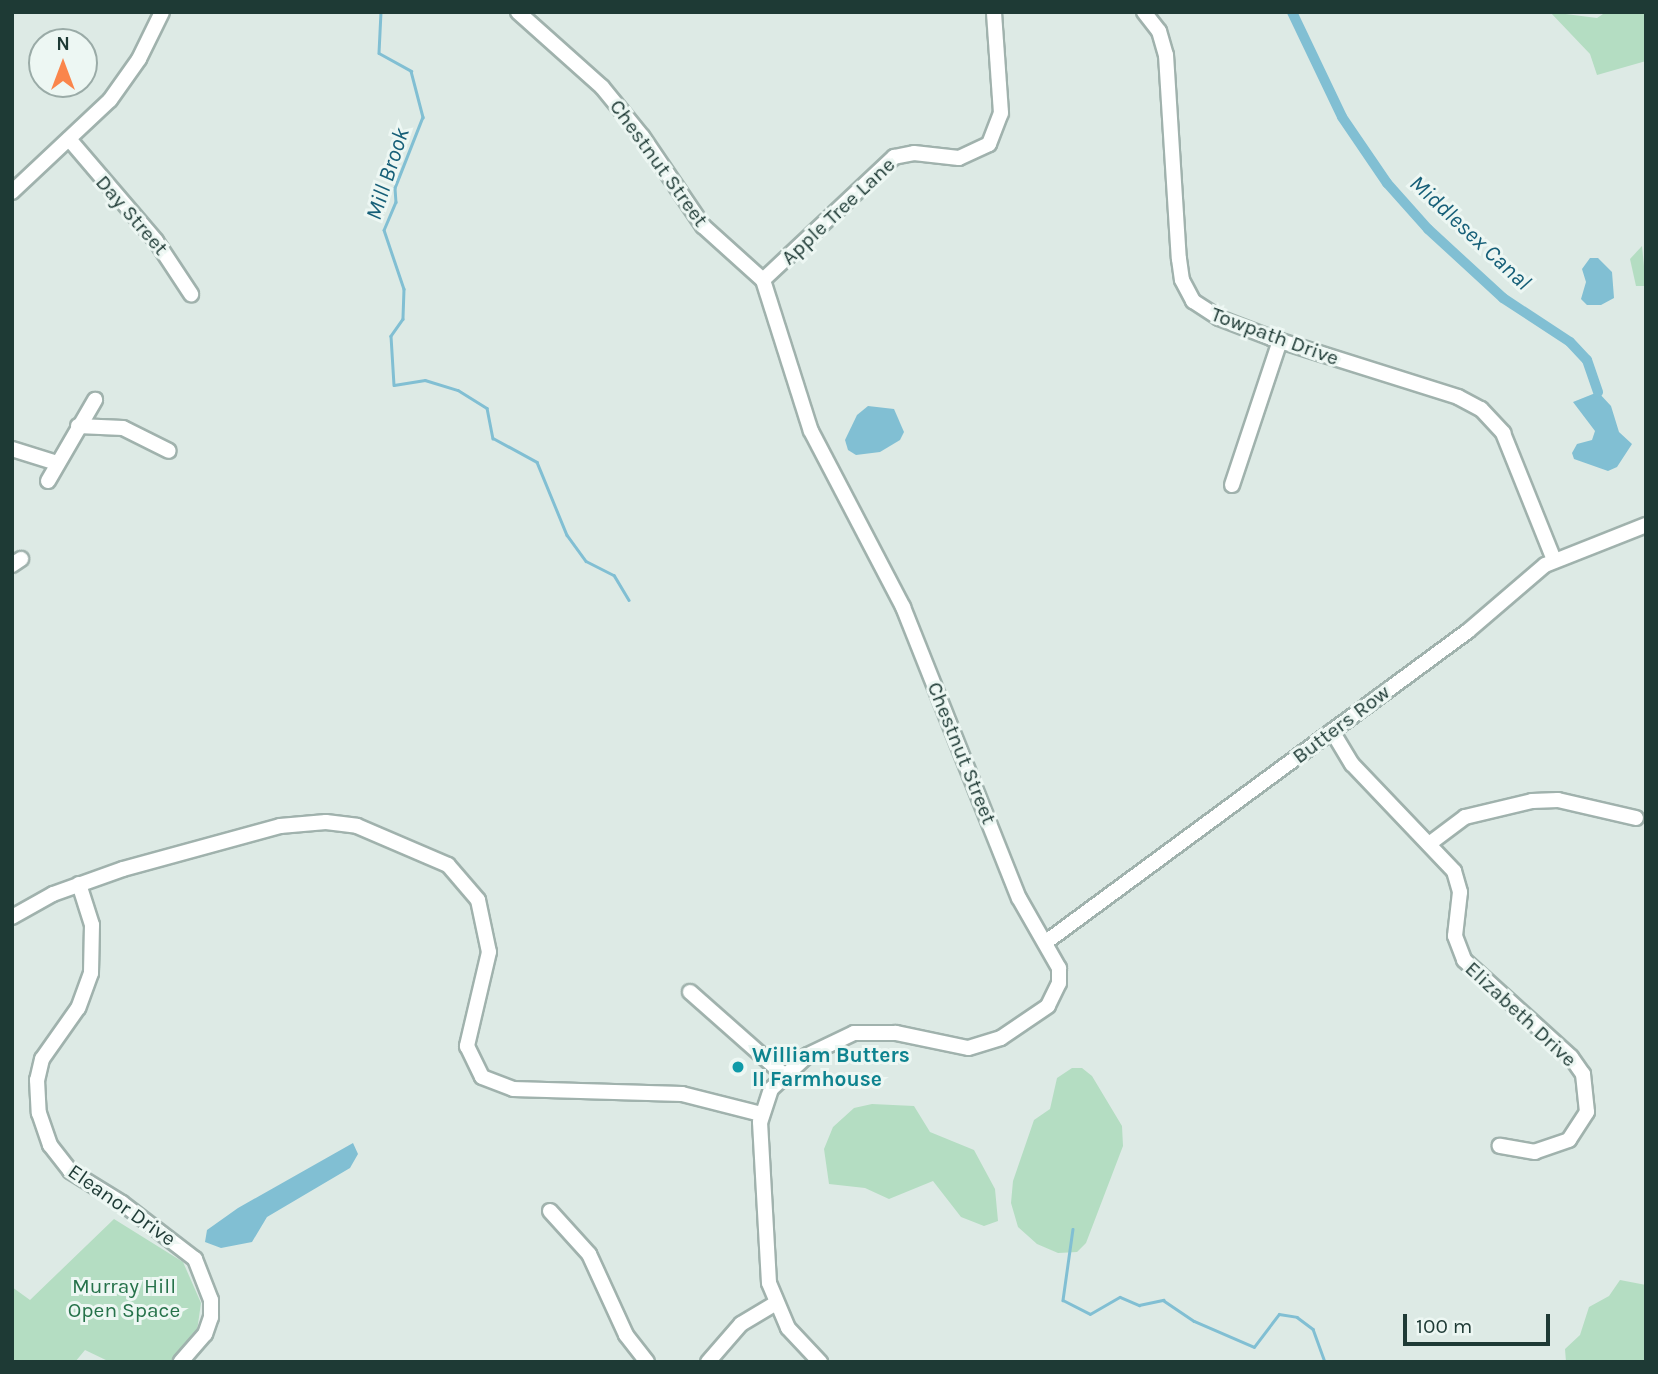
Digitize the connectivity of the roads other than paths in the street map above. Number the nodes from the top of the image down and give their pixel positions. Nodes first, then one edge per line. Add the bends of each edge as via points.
1 (162, 12) edge
2 (518, 12) edge
3 (994, 12) edge
4 (1144, 12) edge
5 (69, 139) junction
6 (12, 192) edge
7 (763, 280) junction
8 (191, 294) dead end
9 (1280, 341) junction
10 (95, 400) dead end
11 (78, 426) junction
12 (12, 449) edge
13 (169, 451) dead end
14 (57, 463) junction
15 (48, 481) dead end
16 (1232, 485) dead end
17 (1646, 525) edge
18 (1554, 560) junction
19 (1332, 731) junction
20 (1636, 818) dead end
21 (1429, 844) junction
22 (79, 884) junction
23 (12, 917) edge
24 (1046, 942) junction
25 (690, 992) dead end
26 (783, 1074) junction
27 (761, 1114) junction
28 (1500, 1146) dead end
29 (550, 1211) dead end
30 (774, 1304) junction
31 (181, 1362) edge
32 (647, 1362) edge
33 (708, 1362) edge
34 (820, 1362) edge

1 - 5 street via 115,94
2 - 7 street, Chestnut Street via 602,88 642,136 703,226
3 - 7 street, Apple Tree Lane via 1001,113 989,144 959,158 914,153 894,157
4 - 9 street, Towpath Drive via 1159,31 1167,55 1179,259 1185,288 1208,313
5 - 6 street
5 - 8 street, Day Street via 156,241
7 - 24 street, Chestnut Street via 811,431 903,607 1019,898
9 - 16 street
9 - 18 street, Towpath Drive via 1458,397 1487,413 1507,442
10 - 11 street
11 - 13 street via 123,428
11 - 14 street
12 - 14 street
14 - 15 street
17 - 18 street, Butters Row
18 - 19 street, Butters Row via 1519,584 1468,631
19 - 21 street, Elizabeth Drive via 1352,764
19 - 24 street, Butters Row
20 - 21 street via 1558,800 1532,801 1465,817
21 - 28 street, Elizabeth Drive via 1459,884 1455,930 1464,961 1571,1057 1587,1086 1585,1117 1569,1140 1535,1152
22 - 23 street
22 - 27 street via 280,826 326,822 372,831 448,865 466,882 482,910 489,963 467,1046 482,1077 513,1089 682,1094
22 - 31 street, Eleanor Drive via 92,925 91,973 78,1008 42,1059 38,1113 50,1145 70,1171 186,1250 197,1263 211,1300 211,1317 205,1334
24 - 26 street, Chestnut Street via 1059,968 1054,995 1041,1012 1001,1038 968,1048 908,1034 854,1033 818,1048
25 - 26 street
26 - 27 street, Chestnut Street via 766,1097
27 - 30 street, Chestnut Street via 763,1237
29 - 32 street via 589,1254 626,1335
30 - 33 street via 741,1324
30 - 34 street, Chestnut Street via 803,1348

